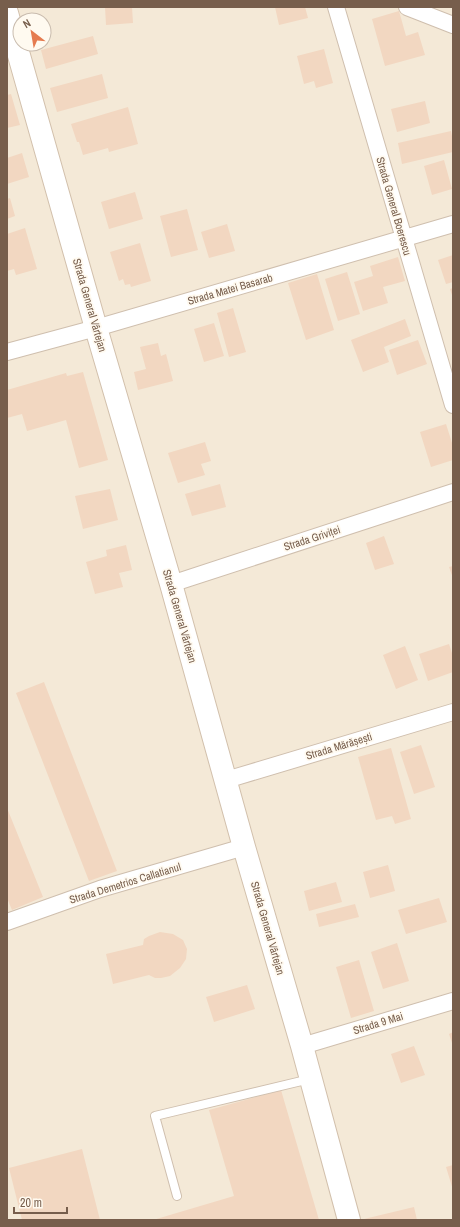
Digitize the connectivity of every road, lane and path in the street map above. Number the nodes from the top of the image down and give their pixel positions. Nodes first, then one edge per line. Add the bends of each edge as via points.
1 (336, 7) edge
2 (407, 7) edge
3 (7, 13) edge
4 (453, 25) edge
5 (453, 224) edge
6 (404, 239) junction
7 (96, 328) junction
8 (7, 352) edge
9 (453, 405) edge
10 (453, 492) edge
11 (171, 584) junction
12 (453, 712) edge
13 (226, 780) junction
14 (244, 847) junction
15 (7, 922) edge
16 (453, 1001) edge
17 (302, 1046) junction
18 (311, 1079) junction
19 (177, 1196) dead end
20 (349, 1220) edge

1 - 6 street, Strada General Boerescu
2 - 4 street
3 - 7 street, Strada General Vârtejan
5 - 6 street, Strada Matei Basarab
6 - 7 street, Strada Matei Basarab
6 - 9 street, Strada General Boerescu
7 - 8 street, Strada Matei Basarab
7 - 11 street, Strada General Vârtejan
10 - 11 street, Strada Griviței
11 - 13 street, Strada General Vârtejan
12 - 13 street, Strada Mărășești
13 - 14 street, Strada General Vârtejan
14 - 15 street, Strada Demetrios Callatianul via 100,889
14 - 17 street, Strada General Vârtejan
16 - 17 street, Strada 9 Mai
17 - 18 street, Strada General Vârtejan
18 - 19 lane via 155,1116
18 - 20 street, Strada General Vârtejan

